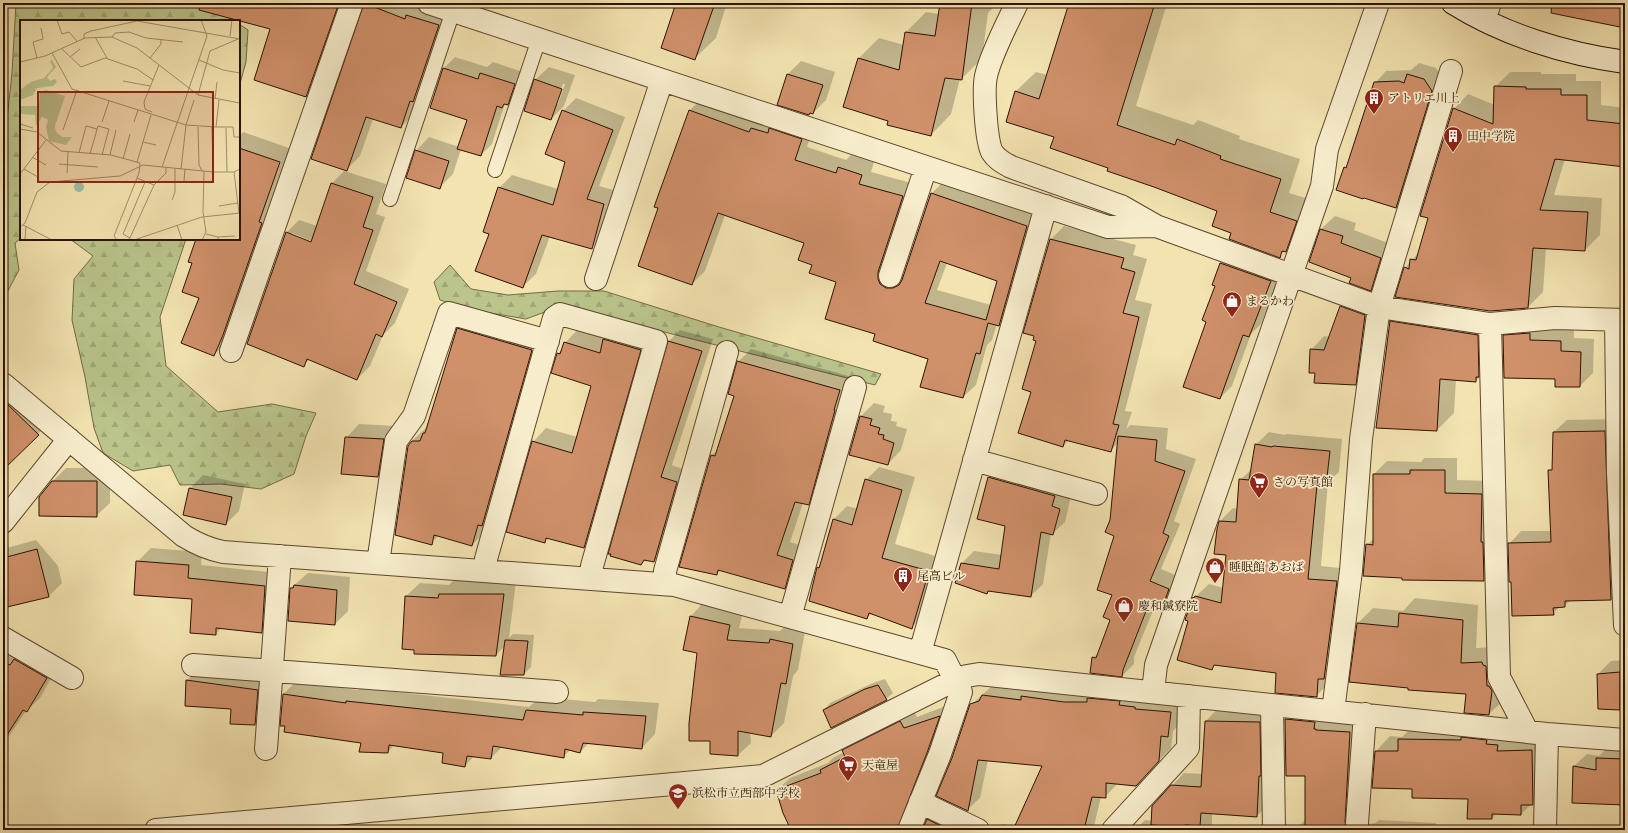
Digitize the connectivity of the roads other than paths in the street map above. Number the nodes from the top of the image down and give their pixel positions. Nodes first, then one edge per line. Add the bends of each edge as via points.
1 (352, 3) edge
2 (429, 3) edge
3 (1017, 3) edge
4 (1378, 3) edge
5 (1453, 3) edge
6 (453, 11) junction
7 (1487, 11) edge
8 (539, 39) junction
9 (1625, 62) edge
10 (1451, 71) dead end
11 (662, 80) junction
12 (926, 167) junction
13 (496, 170) dead end
14 (390, 199) dead end
15 (1046, 206) junction
16 (1156, 226) junction
17 (1292, 275) junction
18 (890, 276) dead end
19 (596, 279) dead end
20 (1379, 306) junction
21 (1621, 320) edge
22 (1490, 324) junction
23 (548, 341) junction
24 (231, 351) dead end
25 (727, 352) dead end
26 (3, 384) edge
27 (855, 387) dead end
28 (69, 439) junction
29 (974, 460) junction
30 (1096, 494) dead end
31 (3, 522) edge
32 (280, 556) junction
33 (378, 563) junction
34 (485, 571) junction
35 (591, 579) junction
36 (665, 584) junction
37 (790, 617) junction
38 (1625, 625) edge
39 (3, 638) edge
40 (920, 653) junction
41 (193, 666) dead end
42 (272, 671) junction
43 (72, 678) dead end
44 (955, 680) junction
45 (557, 692) dead end
46 (1153, 692) junction
47 (1189, 696) junction
48 (1272, 705) junction
49 (1333, 711) junction
50 (1364, 714) junction
51 (1537, 733) junction
52 (1625, 740) edge
53 (266, 749) dead end
54 (920, 802) junction
55 (1357, 823) dead end
56 (156, 830) edge
57 (909, 830) edge
58 (978, 830) edge
59 (1113, 830) edge
60 (1274, 830) edge
61 (1545, 830) edge

1 - 24 street
2 - 6 street
3 - 16 street via 988,67 984,84 988,140 992,152 1000,161 1011,167 1121,206
4 - 17 street via 1327,149 1322,186
5 - 7 street
6 - 8 street
6 - 14 lane
7 - 9 street via 1518,34 1550,46
8 - 11 street
8 - 13 lane
10 - 20 street
11 - 12 street
11 - 19 street
12 - 15 street
12 - 18 street
15 - 16 street via 1108,227
15 - 29 street
16 - 17 street
17 - 20 street
17 - 46 street via 1156,666
20 - 22 street
20 - 49 street via 1361,439 1351,571
21 - 22 street via 1555,318
21 - 38 street via 1618,472
22 - 51 street via 1499,677
23 - 33 street via 449,313 414,416 396,441
23 - 34 street via 486,559
23 - 35 street via 554,318 560,314 656,341 592,566
25 - 36 street via 665,571
26 - 28 street
27 - 37 street
28 - 31 street
28 - 32 street via 196,544 223,552
29 - 30 street
29 - 40 street
32 - 33 street
32 - 42 street
33 - 34 street
34 - 35 street
35 - 36 street
36 - 37 street via 674,584
37 - 40 street
39 - 43 street
40 - 44 street via 945,660
41 - 42 street
42 - 45 street
42 - 53 street
44 - 46 street via 973,675 992,675
44 - 54 street via 961,692
44 - 56 street via 763,776
46 - 47 street
47 - 48 street
47 - 59 street via 1188,748
48 - 49 street
48 - 60 street
49 - 50 street
50 - 51 street
50 - 55 street
51 - 52 street
51 - 61 street
54 - 57 street
54 - 58 street

